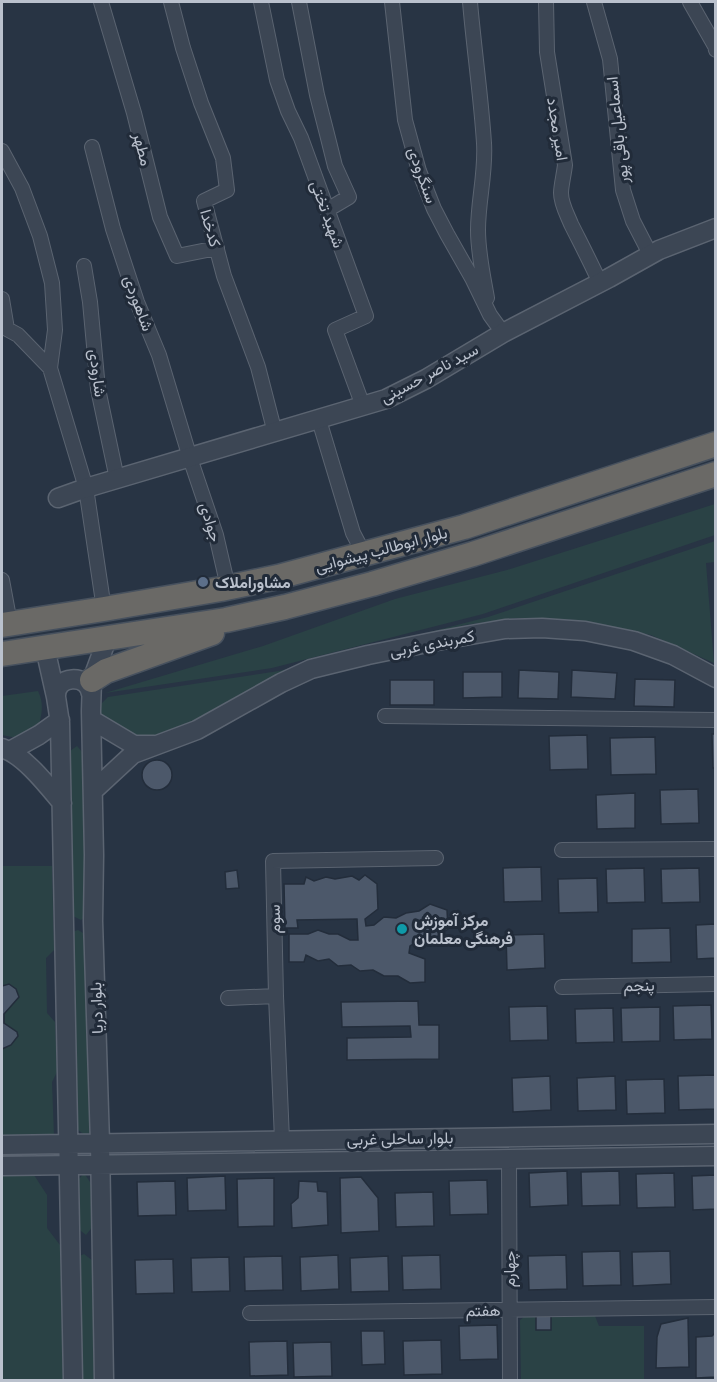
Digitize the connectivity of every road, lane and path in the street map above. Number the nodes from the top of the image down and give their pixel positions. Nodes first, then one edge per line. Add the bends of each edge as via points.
1 (101, 2) edge
2 (171, 2) edge
3 (261, 2) edge
4 (299, 2) edge
5 (392, 2) edge
6 (470, 2) edge
7 (546, 2) edge
8 (594, 2) edge
9 (690, 2) edge
10 (716, 50) edge
11 (92, 147) dead end
12 (2, 151) edge
13 (327, 210) junction
14 (716, 228) edge
15 (217, 248) junction
16 (650, 254) junction
17 (84, 266) dead end
18 (600, 283) junction
19 (2, 299) edge
20 (490, 315) junction
21 (503, 333) junction
22 (50, 368) junction
23 (363, 406) junction
24 (319, 420) junction
25 (275, 433) junction
26 (716, 444) edge
27 (190, 458) junction
28 (716, 474) edge
29 (117, 479) junction
30 (86, 488) junction
31 (57, 498) dead end
32 (364, 554) junction
33 (2, 580) edge
34 (228, 587) junction
35 (292, 605) junction
36 (104, 609) junction
37 (6, 624) edge
38 (107, 639) junction
39 (45, 648) junction
40 (2, 654) edge
41 (716, 678) edge
42 (92, 687) junction
43 (56, 697) junction
44 (385, 716) dead end
45 (716, 720) edge
46 (60, 721) junction
47 (92, 723) junction
48 (158, 744) junction
49 (6, 749) edge
50 (93, 790) junction
51 (62, 803) junction
52 (716, 849) edge
53 (562, 850) dead end
54 (436, 858) dead end
55 (65, 921) junction
56 (93, 921) junction
57 (716, 984) edge
58 (562, 987) dead end
59 (276, 996) junction
60 (228, 998) dead end
61 (716, 1134) edge
62 (282, 1140) junction
63 (85, 1144) junction
64 (2, 1145) edge
65 (716, 1156) edge
66 (509, 1158) junction
67 (282, 1161) junction
68 (85, 1164) junction
69 (2, 1166) edge
70 (102, 1247) junction
71 (70, 1248) junction
72 (716, 1307) edge
73 (508, 1310) junction
74 (250, 1313) dead end
75 (73, 1380) edge
76 (104, 1380) edge
77 (510, 1380) edge

1 - 15 street, مطهر via 160,217 177,256
2 - 15 street, کدخدا via 201,103 223,158 227,190 204,201
3 - 13 street, شهید تختی via 277,80
4 - 13 street via 335,166 350,196
5 - 20 street, سنگرودی via 405,120 419,171 434,209
6 - 20 street via 484,145 479,251
7 - 18 street, امیر مجدد via 547,52 565,165 563,205
8 - 16 street, اسماعیل باقی پور via 610,59 623,190
9 - 10 street
11 - 27 street, شاهوردی via 113,229 159,355
12 - 22 street via 22,188 52,283 55,330
13 - 23 street, شهید تختی via 366,316 335,330
14 - 16 street, سید ناصر حسینی
15 - 25 street, کدخدا via 258,367
16 - 18 street, سید ناصر حسینی
17 - 29 street, شارودی via 98,389
18 - 21 street, سید ناصر حسینی
19 - 22 street via 7,329
20 - 21 street, سنگرودی
21 - 23 street, سید ناصر حسینی via 426,379
22 - 30 street
23 - 24 street, سید ناصر حسینی
24 - 25 street, سید ناصر حسینی
24 - 32 street via 353,533
25 - 27 street, سید ناصر حسینی
26 - 32 highway, بلوار ابوطالب پیشوایی via 464,527
27 - 29 street, سید ناصر حسینی
27 - 34 street, جوادی via 216,535
28 - 35 highway, بلوار ابوطالب پیشوایی via 473,554
29 - 30 street, سید ناصر حسینی
30 - 31 street, سید ناصر حسینی
30 - 36 street
32 - 34 highway, بلوار ابوطالب پیشوایی
33 - 37 street
34 - 36 highway, بلوار ابوطالب پیشوایی
35 - 38 highway, بلوار ابوطالب پیشوایی
35 - 42 highway via 106,670
36 - 37 highway, بلوار ابوطالب پیشوایی
38 - 39 highway, بلوار ابوطالب پیشوایی
38 - 42 street, بلوار دریا
39 - 40 highway, بلوار ابوطالب پیشوایی
39 - 43 street, بلوار دریا
41 - 48 street, کمربندی غربی via 673,655 634,641 585,631 505,629 311,669 197,730
42 - 43 street via 70,679 59,686
42 - 47 street, بلوار دریا
43 - 46 street, بلوار دریا
44 - 45 street
46 - 47 street via 63,730 72,735 84,733
46 - 49 street
46 - 51 street, بلوار دریا
47 - 48 street via 134,745
47 - 50 street, بلوار دریا
48 - 50 street, کمربندی غربی via 133,754
49 - 51 street via 42,778
50 - 56 street, بلوار دریا
51 - 55 street, بلوار دریا
52 - 53 street
54 - 59 street, سوم via 273,861
55 - 56 street
55 - 63 street, بلوار دریا
56 - 63 street, بلوار دریا
57 - 58 street, پنجم
59 - 60 street
59 - 62 street, سوم
61 - 62 street, بلوار ساحلی غربی
62 - 63 street, بلوار ساحلی غربی
62 - 67 street
63 - 64 street, بلوار ساحلی غربی
63 - 68 street, بلوار دریا
63 - 68 street, بلوار دریا
65 - 66 street, بلوار ساحلی غربی
66 - 67 street, بلوار ساحلی غربی
66 - 73 street, چهارم
67 - 68 street, بلوار ساحلی غربی
68 - 69 street, بلوار ساحلی غربی
68 - 70 street, بلوار دریا
68 - 71 street, بلوار دریا
70 - 71 street
70 - 76 street, بلوار دریا
71 - 75 street, بلوار دریا
72 - 73 street, هفتم
73 - 74 street, هفتم
73 - 77 street, چهارم

